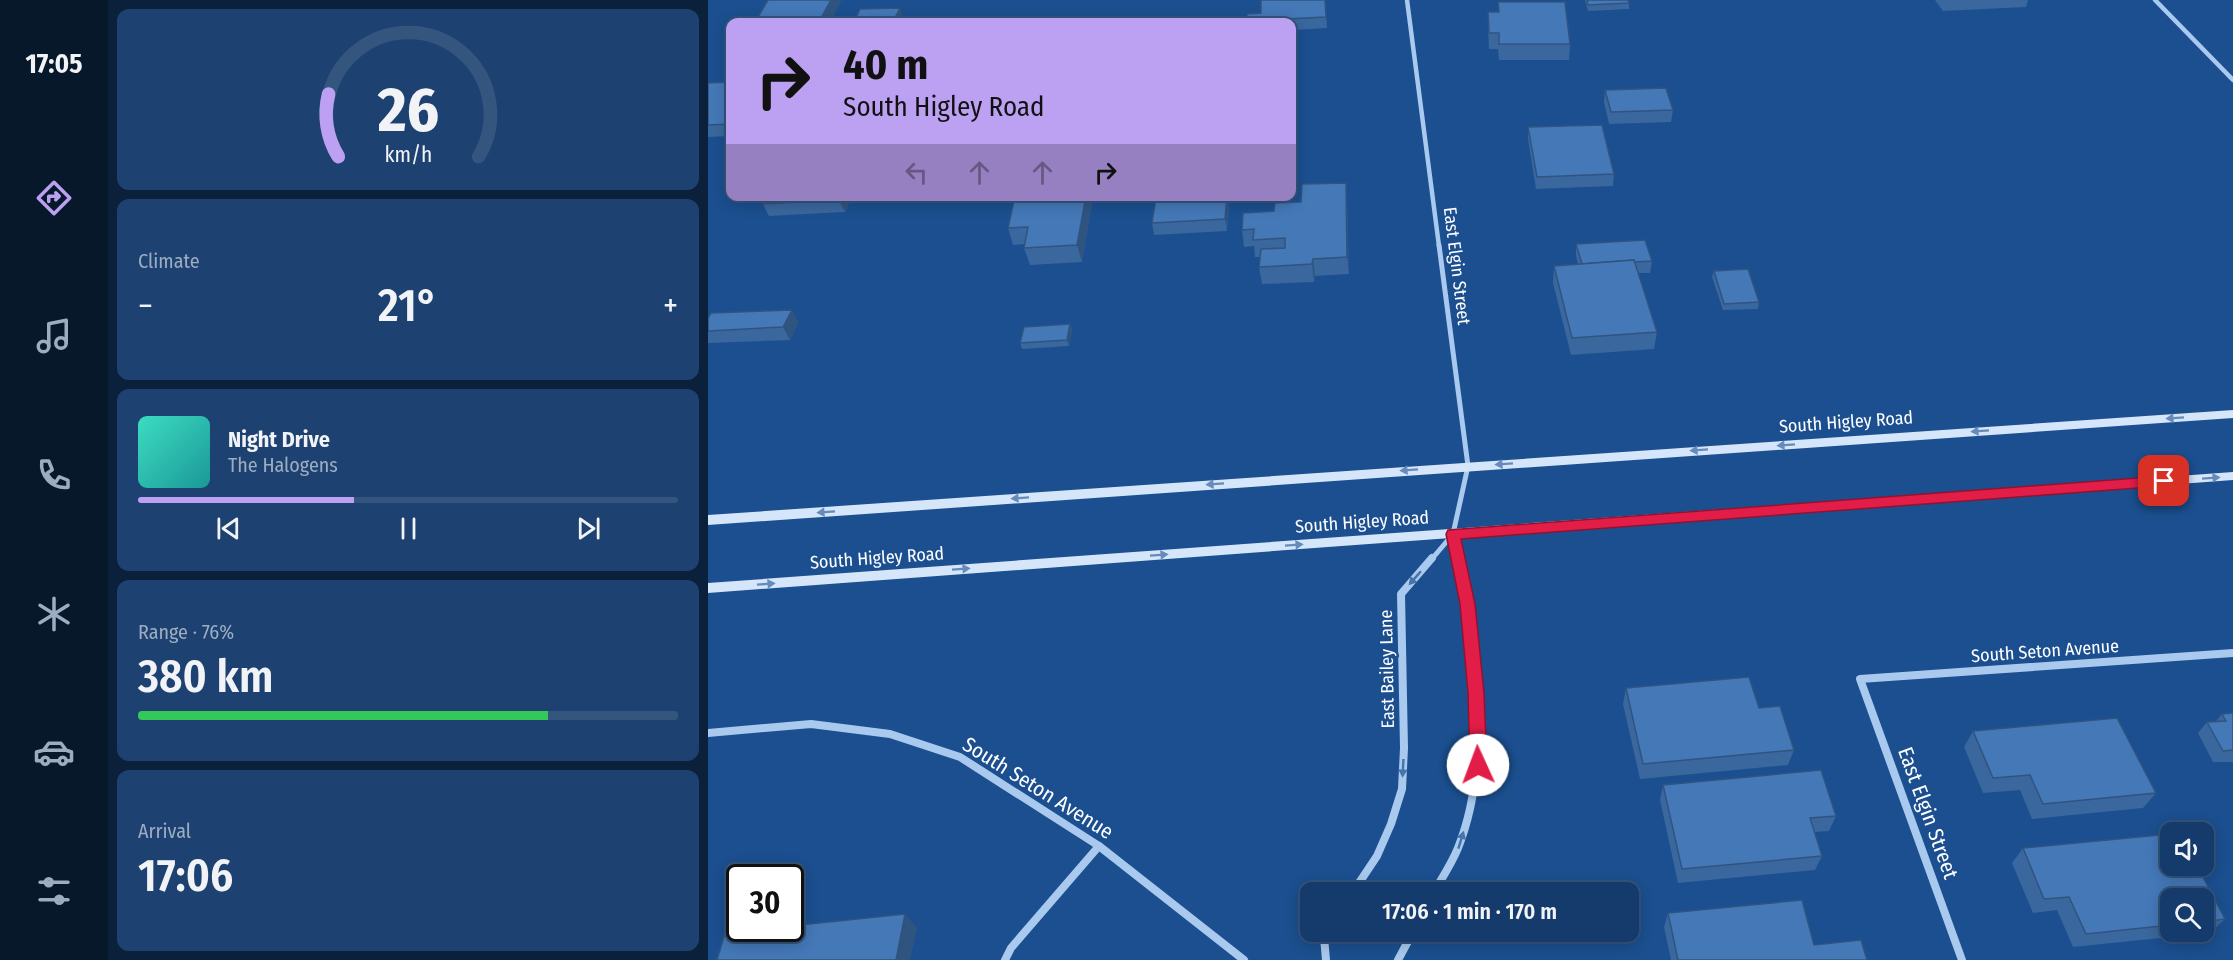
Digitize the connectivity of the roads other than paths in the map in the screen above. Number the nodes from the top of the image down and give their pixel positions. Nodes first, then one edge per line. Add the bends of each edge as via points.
1 (1407, 0) edge
2 (2155, 0) edge
3 (2233, 80) edge
4 (2233, 414) edge
5 (1468, 466) junction
6 (2233, 476) edge
7 (708, 520) edge
8 (1453, 534) junction
9 (708, 588) edge
10 (2233, 652) edge
11 (1860, 679) joint
12 (708, 733) edge
13 (1099, 846) junction
14 (1359, 882) edge
15 (1440, 882) edge
16 (1324, 942) edge
17 (1408, 942) edge
18 (1005, 960) edge
19 (1244, 960) edge
20 (1326, 960) edge
21 (1398, 960) edge
22 (1962, 960) edge

1 - 5 street, East Elgin Street
2 - 3 street
4 -> 5 main road, South Higley Road
5 -> 7 main road, South Higley Road
5 - 8 street, East Elgin Street
8 -> 6 main road, South Higley Road
9 -> 8 main road, South Higley Road
8 -> 14 street, East Bailey Lane via 1401,594 1402,789 1382,846
15 -> 8 street via 1458,849 1478,765 1467,604
10 - 11 street, South Seton Avenue
11 - 22 street, East Elgin Street
12 - 13 street, South Seton Avenue via 810,724 890,734 960,757
13 - 18 street via 1011,948
13 - 19 street, South Seton Avenue
16 - 20 street
17 - 21 street

